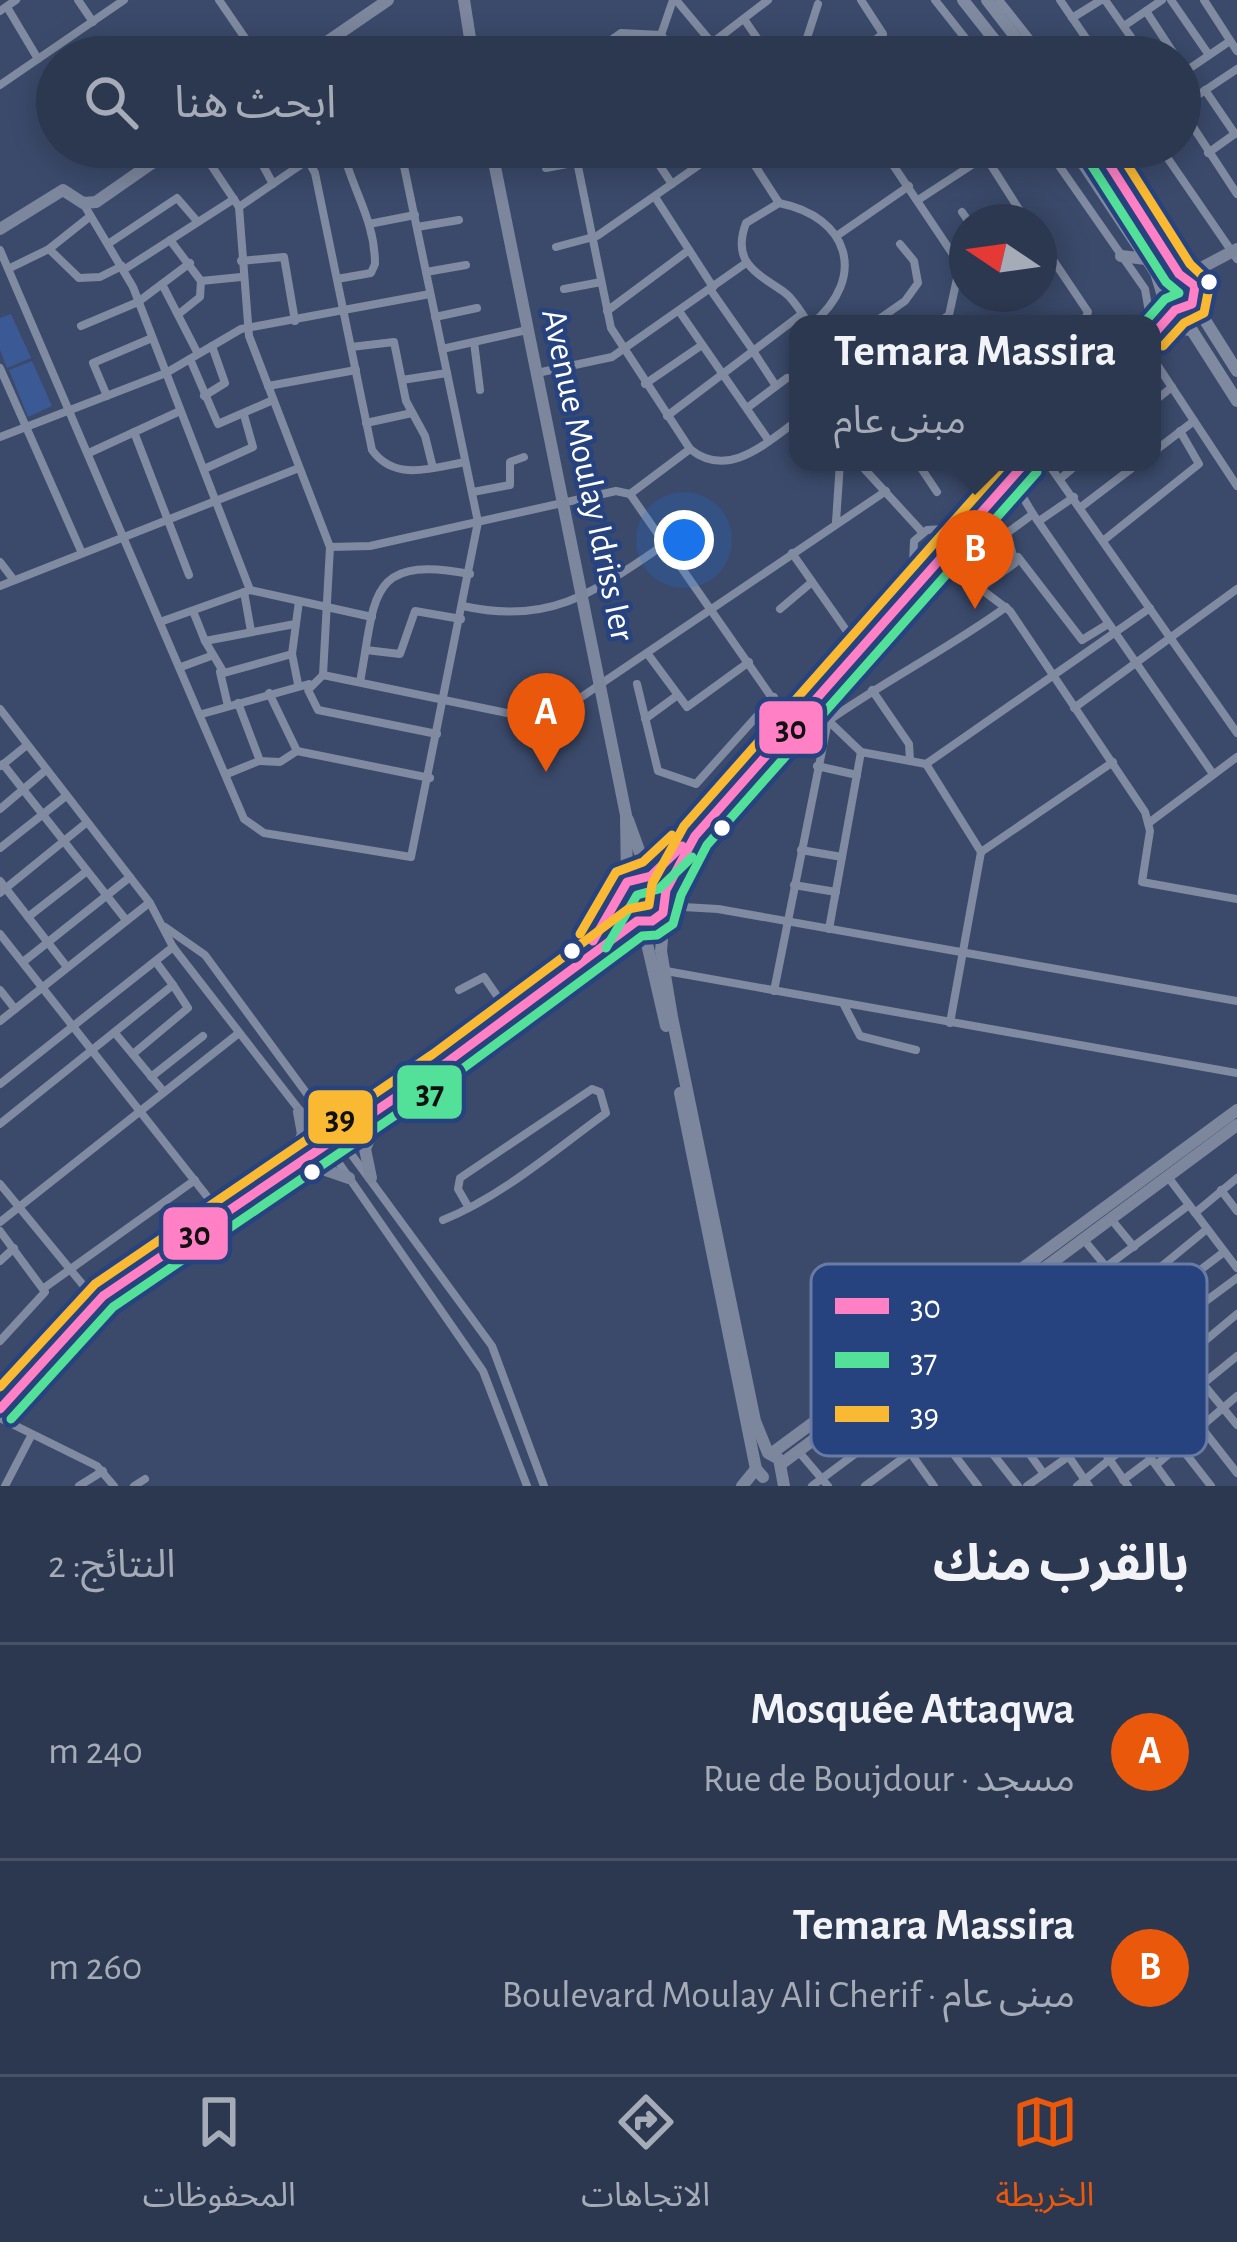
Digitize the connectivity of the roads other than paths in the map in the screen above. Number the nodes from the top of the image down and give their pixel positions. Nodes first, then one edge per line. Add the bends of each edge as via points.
1 (16, 0) edge
2 (78, 0) edge
3 (124, 0) edge
4 (219, 0) edge
5 (388, 0) edge
6 (675, 0) edge
7 (755, 0) edge
8 (768, 0) edge
9 (861, 0) edge
10 (934, 0) edge
11 (963, 0) edge
12 (987, 0) edge
13 (1000, 0) edge
14 (1060, 0) edge
15 (1103, 0) edge
16 (1167, 0) edge
17 (1204, 0) edge
18 (819, 1) edge
19 (462, 3) edge
20 (370, 5) edge
21 (3, 9) edge
22 (1146, 11) junction
23 (748, 16) junction
24 (1072, 18) junction
25 (93, 22) junction
26 (1124, 26) junction
27 (661, 35) joint
28 (72, 36) edge
29 (244, 36) edge
30 (333, 36) edge
31 (469, 36) edge
32 (617, 36) edge
33 (704, 36) edge
34 (720, 36) edge
35 (759, 36) edge
36 (808, 36) edge
37 (880, 36) edge
38 (963, 36) edge
39 (991, 36) edge
40 (1014, 36) edge
41 (1028, 36) edge
42 (1084, 36) edge
43 (1131, 36) edge
44 (1161, 36) edge
45 (1194, 36) edge
46 (1230, 41) junction
47 (1201, 45) edge
48 (1237, 51) edge
49 (1209, 55) junction
50 (36, 56) edge
51 (1201, 58) edge
52 (36, 60) edge
53 (1237, 69) edge
54 (0, 86) edge
55 (1205, 90) junction
56 (1201, 93) edge
57 (1236, 133) edge
58 (1201, 142) edge
59 (1208, 153) junction
60 (145, 168) edge
61 (213, 168) edge
62 (264, 168) edge
63 (298, 168) edge
64 (312, 168) edge
65 (346, 168) edge
66 (405, 168) edge
67 (495, 168) edge
68 (578, 168) edge
69 (661, 168) edge
70 (695, 168) edge
71 (757, 168) edge
72 (896, 168) edge
73 (967, 168) edge
74 (993, 168) edge
75 (1060, 168) edge
76 (1086, 168) edge
77 (1117, 168) edge
78 (1175, 168) edge
79 (1237, 171) edge
80 (1226, 179) junction
81 (273, 184) junction
82 (672, 184) junction
83 (909, 186) junction
84 (1237, 194) edge
85 (655, 196) junction
86 (918, 200) junction
87 (779, 202) junction
88 (83, 203) junction
89 (237, 203) junction
90 (1016, 204) edge
91 (415, 215) junction
92 (88, 218) junction
93 (459, 220) dead end
94 (196, 221) junction
95 (369, 224) junction
96 (417, 226) junction
97 (0, 229) edge
98 (838, 235) junction
99 (591, 238) junction
100 (170, 240) junction
101 (949, 243) edge
102 (108, 244) junction
103 (900, 244) dead end
104 (556, 247) dead end
105 (49, 249) junction
106 (0, 250) edge
107 (689, 250) junction
108 (1235, 253) edge
109 (1121, 256) junction
110 (1146, 259) junction
111 (242, 261) junction
112 (190, 263) junction
113 (746, 263) junction
114 (1215, 263) junction
115 (466, 265) dead end
116 (1057, 266) edge
117 (124, 267) junction
118 (10, 268) junction
119 (426, 272) junction
120 (1182, 275) junction
121 (242, 278) junction
122 (337, 279) junction
123 (201, 281) junction
124 (601, 282) junction
125 (162, 284) junction
126 (1162, 284) junction
127 (712, 288) junction
128 (564, 289) dead end
129 (1197, 290) junction
130 (430, 294) junction
131 (1162, 301) junction
132 (138, 302) junction
133 (477, 308) dead end
134 (1177, 310) junction
135 (607, 311) junction
136 (680, 311) junction
137 (344, 312) junction
138 (179, 313) junction
139 (802, 314) edge
140 (818, 315) edge
141 (885, 315) edge
142 (1087, 315) edge
143 (1146, 315) edge
144 (1151, 315) edge
145 (435, 317) junction
146 (295, 321) junction
147 (789, 324) edge
148 (1163, 325) joint
149 (81, 326) dead end
150 (247, 328) junction
151 (1190, 329) junction
152 (528, 330) junction
153 (152, 338) junction
154 (474, 342) junction
155 (702, 345) junction
156 (212, 346) junction
157 (351, 347) junction
158 (442, 350) junction
159 (623, 351) junction
160 (754, 351) junction
161 (194, 357) junction
162 (1234, 364) edge
163 (0, 368) edge
164 (356, 370) junction
165 (1161, 370) edge
166 (166, 373) junction
167 (447, 373) junction
168 (537, 373) junction
169 (724, 376) junction
170 (787, 378) dead end
171 (402, 380) junction
172 (645, 383) junction
173 (268, 386) junction
174 (776, 386) junction
175 (1172, 387) junction
176 (480, 390) dead end
177 (106, 396) junction
178 (205, 396) junction
179 (1161, 396) edge
180 (273, 400) junction
181 (1237, 401) edge
182 (746, 408) junction
183 (72, 409) junction
184 (180, 411) junction
185 (412, 413) junction
186 (244, 415) junction
187 (667, 416) junction
188 (1194, 420) junction
189 (366, 423) junction
190 (28, 426) junction
191 (789, 427) edge
192 (1180, 431) junction
193 (134, 432) junction
194 (0, 437) edge
195 (769, 441) junction
196 (1161, 445) edge
197 (690, 449) junction
198 (91, 452) junction
199 (524, 457) dead end
200 (465, 462) junction
201 (299, 468) junction
202 (433, 468) junction
203 (204, 469) junction
204 (840, 471) edge
205 (867, 471) edge
206 (923, 471) edge
207 (998, 471) edge
208 (1019, 471) edge
209 (1054, 471) edge
210 (1069, 471) edge
211 (1128, 471) edge
212 (1012, 479) junction
213 (1060, 479) junction
214 (1237, 486) edge
215 (886, 491) junction
216 (472, 492) junction
217 (937, 492) dead end
218 (630, 494) junction
219 (1074, 497) junction
220 (215, 500) junction
221 (563, 503) junction
222 (1081, 507) junction
223 (1036, 517) junction
224 (168, 518) junction
225 (478, 522) junction
226 (836, 522) junction
227 (943, 529) junction
228 (923, 532) junction
229 (126, 534) junction
230 (957, 537) junction
231 (1104, 540) junction
232 (665, 544) junction
233 (330, 547) junction
234 (81, 551) junction
235 (792, 554) junction
236 (1016, 556) junction
237 (0, 562) edge
238 (957, 571) junction
239 (189, 574) dead end
240 (470, 574) junction
241 (923, 577) junction
242 (13, 579) junction
243 (812, 582) junction
244 (0, 586) edge
245 (981, 588) junction
246 (1237, 590) edge
247 (247, 591) junction
248 (583, 596) junction
249 (299, 601) junction
250 (463, 606) junction
251 (327, 607) junction
252 (1006, 608) junction
253 (1150, 608) junction
254 (711, 609) junction
255 (780, 609) dead end
256 (193, 611) junction
257 (372, 617) junction
258 (461, 619) junction
259 (160, 622) junction
260 (295, 624) junction
261 (1108, 624) junction
262 (251, 631) junction
263 (1115, 634) junction
264 (1172, 639) junction
265 (205, 641) junction
266 (366, 650) junction
267 (860, 650) junction
268 (647, 653) junction
269 (292, 654) junction
270 (211, 656) junction
271 (749, 662) junction
272 (1137, 666) junction
273 (181, 667) junction
274 (220, 672) junction
275 (323, 675) junction
276 (1054, 677) junction
277 (359, 682) junction
278 (304, 684) junction
279 (637, 684) dead end
280 (600, 685) junction
281 (872, 690) junction
282 (268, 693) junction
283 (675, 697) junction
284 (774, 698) junction
285 (445, 699) junction
286 (233, 704) junction
287 (813, 706) junction
288 (1075, 708) junction
289 (0, 709) edge
290 (202, 714) junction
291 (645, 719) junction
292 (828, 721) junction
293 (793, 728) junction
294 (1237, 733) edge
295 (437, 734) junction
296 (27, 745) junction
297 (297, 752) junction
298 (861, 752) junction
299 (1237, 757) edge
300 (910, 760) junction
301 (260, 761) junction
302 (1113, 762) junction
303 (926, 764) junction
304 (2, 765) edge
305 (817, 766) junction
306 (46, 770) junction
307 (227, 774) junction
308 (1213, 774) junction
309 (857, 775) junction
310 (430, 778) junction
311 (23, 790) junction
312 (66, 796) junction
313 (0, 809) edge
314 (42, 814) junction
315 (626, 815) junction
316 (1150, 822) junction
317 (86, 823) junction
318 (636, 834) junction
319 (695, 836) junction
320 (64, 841) junction
321 (0, 848) edge
322 (676, 850) junction
323 (801, 850) junction
324 (981, 852) junction
325 (842, 857) junction
326 (87, 871) junction
327 (649, 876) junction
328 (130, 878) junction
329 (627, 882) junction
330 (794, 885) junction
331 (2, 888) edge
332 (666, 890) junction
333 (836, 892) junction
334 (107, 896) junction
335 (1237, 899) edge
336 (621, 900) junction
337 (150, 903) junction
338 (665, 909) junction
339 (28, 917) junction
340 (126, 920) junction
341 (639, 922) junction
342 (787, 922) junction
343 (164, 926) junction
344 (829, 929) junction
345 (0, 934) edge
346 (48, 943) junction
347 (173, 947) junction
348 (962, 953) junction
349 (23, 962) junction
350 (156, 962) junction
351 (575, 966) junction
352 (67, 967) junction
353 (664, 970) junction
354 (173, 985) junction
355 (43, 986) junction
356 (0, 990) edge
357 (459, 990) dead end
358 (774, 992) junction
359 (1237, 1001) edge
360 (843, 1004) junction
361 (15, 1010) junction
362 (512, 1017) junction
363 (0, 1022) edge
364 (950, 1023) junction
365 (72, 1026) junction
366 (115, 1033) junction
367 (238, 1033) junction
368 (203, 1036) dead end
369 (916, 1050) dead end
370 (93, 1052) junction
371 (134, 1054) junction
372 (1237, 1073) edge
373 (151, 1077) junction
374 (0, 1084) edge
375 (164, 1093) junction
376 (311, 1097) junction
377 (390, 1102) junction
378 (1237, 1110) edge
379 (141, 1112) junction
380 (298, 1112) junction
381 (0, 1124) edge
382 (1237, 1125) edge
383 (340, 1134) junction
384 (325, 1143) junction
385 (283, 1172) junction
386 (1168, 1177) junction
387 (349, 1178) junction
388 (371, 1178) junction
389 (1237, 1178) edge
390 (195, 1180) junction
391 (0, 1184) edge
392 (1221, 1190) junction
393 (469, 1208) junction
394 (19, 1209) junction
395 (1192, 1209) junction
396 (1237, 1211) edge
397 (221, 1214) junction
398 (1111, 1219) junction
399 (443, 1220) dead end
400 (0, 1226) edge
401 (1207, 1228) junction
402 (1084, 1240) junction
403 (1134, 1247) junction
404 (14, 1248) junction
405 (1224, 1252) junction
406 (0, 1261) edge
407 (1039, 1264) edge
408 (1047, 1264) edge
409 (1103, 1264) edge
410 (1111, 1264) edge
411 (1162, 1264) edge
412 (1207, 1265) edge
413 (1237, 1268) edge
414 (67, 1271) junction
415 (1237, 1278) edge
416 (44, 1288) junction
417 (1207, 1300) edge
418 (97, 1302) junction
419 (1237, 1314) edge
420 (1207, 1336) edge
421 (0, 1341) edge
422 (1237, 1356) edge
423 (1207, 1380) edge
424 (1207, 1386) edge
425 (6, 1392) edge
426 (1237, 1396) edge
427 (1223, 1408) junction
428 (0, 1413) edge
429 (755, 1421) junction
430 (1207, 1422) edge
431 (1237, 1425) edge
432 (811, 1432) edge
433 (811, 1433) edge
434 (1207, 1435) edge
435 (31, 1436) junction
436 (796, 1443) junction
437 (856, 1456) edge
438 (906, 1456) edge
439 (912, 1456) edge
440 (955, 1456) edge
441 (995, 1456) edge
442 (1031, 1456) edge
443 (1069, 1456) joint
444 (1108, 1456) edge
445 (1117, 1456) edge
446 (1148, 1456) edge
447 (1162, 1456) edge
448 (1188, 1456) edge
449 (1111, 1461) junction
450 (1153, 1462) junction
451 (771, 1470) edge
452 (103, 1471) junction
453 (883, 1473) junction
454 (1237, 1473) edge
455 (1044, 1474) junction
456 (145, 1479) dead end
457 (824, 1482) edge
458 (1126, 1483) edge
459 (1084, 1484) edge
460 (5, 1486) edge
461 (80, 1486) edge
462 (114, 1486) edge
463 (134, 1486) edge
464 (527, 1486) edge
465 (544, 1486) edge
466 (743, 1486) edge
467 (812, 1486) edge
468 (865, 1486) edge
469 (893, 1486) edge
470 (934, 1486) edge
471 (978, 1486) edge
472 (1018, 1486) edge
473 (1027, 1486) edge
474 (1171, 1486) edge
475 (1211, 1486) edge

1 - 21 street
2 - 25 street
3 - 25 street
4 - 29 street
5 - 20 main road
6 - 27 street
6 - 33 street
7 - 23 street
8 - 23 street
9 - 37 street
10 - 38 street
11 - 39 main road
12 - 40 main road
13 - 41 street
14 - 24 street
15 - 24 street
15 - 26 street
16 - 22 street
16 - 45 street
17 - 46 street
18 - 36 street
19 - 31 main road
20 - 30 main road
21 - 50 street
22 - 26 street
22 - 44 street
23 - 34 street
23 - 35 street
24 - 42 street
25 - 28 street
26 - 43 street
27 - 32 street
46 - 48 street
46 - 49 street
47 - 49 street
49 - 51 street
52 - 54 street
53 - 55 street
55 - 56 street
55 - 57 street
57 - 59 street
58 - 59 street
59 - 80 street
60 - 88 main road
61 - 89 street
62 - 81 street
63 - 81 street
64 - 122 street
65 - 95 street
66 - 91 street
67 - 152 main road, Avenue Moulay Idriss Ier
68 - 99 street
69 - 82 street
70 - 82 street
71 - 87 street
72 - 83 street
73 - 86 street
74 - 90 street
75 - 109 street
76 - 110 main road
77 - 120 main road
78 - 108 street
79 - 80 street
80 - 84 street
81 - 89 street
82 - 85 street
83 - 86 street
83 - 98 street
85 - 99 street
85 - 107 street
86 - 101 street
87 - 98 street via 813,213
87 - 113 street via 746,223
88 - 92 street
88 - 97 main road via 63,190
89 - 94 street
89 - 111 street
91 - 95 street
91 - 96 street
92 - 102 street
92 - 105 street
93 - 96 street
94 - 100 street
94 - 102 street via 176,198
95 - 122 street via 374,271
96 - 119 street
98 - 140 street via 841,287
99 - 104 street
99 - 124 street
100 - 112 street
100 - 117 street
102 - 117 street
103 - 141 street via 918,283
105 - 117 street via 79,278
105 - 118 street
106 - 118 street
107 - 127 street
107 - 135 street
108 - 114 main road
109 - 110 main road
109 - 143 street via 1147,294
110 - 126 main road
111 - 121 street
111 - 146 street via 284,257
112 - 123 street
112 - 125 street
113 - 127 street
113 - 139 street
114 - 120 main road
114 - 129 main road
115 - 119 street
116 - 142 street
117 - 132 street
118 - 183 street
119 - 130 street
120 - 126 main road
120 - 129 main road
121 - 123 street
121 - 150 street
122 - 137 street
123 - 138 street via 200,297
124 - 128 street
124 - 135 street
125 - 132 street
125 - 138 street
126 - 131 main road
127 - 136 street
127 - 160 street
129 - 134 main road
129 - 162 main road via 1202,316
130 - 137 street
130 - 145 street
131 - 134 main road
131 - 144 main road
132 - 149 street
132 - 153 street
133 - 145 street
134 - 148 main road
134 - 151 main road
135 - 159 street
136 - 155 street
136 - 159 street
137 - 146 street
137 - 157 street
138 - 161 street
145 - 158 street
146 - 150 street
147 - 160 street
148 - 151 main road
150 - 156 street
150 - 173 street
151 - 181 main road
152 - 154 street
152 - 168 main road, Avenue Moulay Idriss Ier
153 - 166 street
153 - 177 street via 93,363
154 - 158 street
154 - 176 street
155 - 169 street
155 - 172 street
156 - 161 street
156 - 178 street via 225,383
157 - 164 street
157 - 171 street via 392,341
158 - 167 street
159 - 168 street
159 - 172 street
160 - 169 street
160 - 174 street
161 - 166 street
161 - 178 street
163 - 190 street
164 - 173 street
164 - 189 street
165 - 175 street
166 - 177 street
166 - 184 street
167 - 171 street
167 - 200 street
168 - 221 main road, Avenue Moulay Idriss Ier
169 - 182 street
169 - 187 street
170 - 174 street
171 - 185 street
172 - 187 street
173 - 180 street
174 - 182 street
175 - 179 street
175 - 188 street
177 - 183 street
178 - 186 street via 218,424
180 - 186 street
180 - 201 street
182 - 195 street
183 - 190 street
183 - 198 street
184 - 193 street
184 - 203 street
185 - 189 street
185 - 202 street
186 - 203 street via 253,447
187 - 197 street
188 - 192 street
188 - 214 street
189 - 202 street via 381,460 409,472
190 - 194 street
190 - 234 street
191 - 195 street
192 - 196 street
192 - 231 street via 1198,464
193 - 198 street
193 - 224 street
195 - 197 street via 728,462
197 - 218 street
198 - 229 street
199 - 216 street via 510,463 511,485
200 - 202 street
200 - 216 street
201 - 220 street
201 - 233 street
203 - 220 street
204 - 226 street
205 - 215 street
206 - 217 street
207 - 227 street
208 - 212 main road
209 - 213 street
210 - 213 street
211 - 222 street
212 - 223 street
212 - 230 main road
213 - 219 street
215 - 226 street
215 - 228 street
216 - 225 street
218 - 221 street
218 - 232 street
219 - 222 street
219 - 223 street
220 - 224 street
220 - 247 street
221 - 225 street
221 - 248 main road, Avenue Moulay Idriss Ier
222 - 231 street
223 - 236 street via 1006,533
223 - 261 street
224 - 229 street
224 - 239 street
225 - 233 street
225 - 240 street
226 - 235 street
227 - 228 street
227 - 230 street
228 - 241 street via 911,557
229 - 234 street
229 - 259 street
230 - 238 street
230 - 241 main road
231 - 253 street
232 - 248 street
232 - 254 street
233 - 251 street
234 - 242 street
235 - 243 street
235 - 254 street
236 - 245 street
236 - 261 street via 1082,640
237 - 242 street
238 - 241 street via 942,580
238 - 245 street
240 - 250 street
240 - 257 street via 430,566 399,572 383,585
241 - 267 main road
242 - 244 street
243 - 255 street
243 - 267 street
245 - 252 street
246 - 264 street
247 - 249 street
247 - 256 street
247 - 262 street
248 - 250 street via 516,615
248 - 280 main road, Avenue Moulay Idriss Ier
249 - 251 street
249 - 260 street
250 - 258 street
251 - 257 street
251 - 275 street
252 - 276 street
252 - 281 street
253 - 263 street
253 - 264 street
254 - 268 street
254 - 271 street
256 - 259 street
256 - 265 street
257 - 266 street
258 - 266 street via 415,611 400,654
258 - 285 street
259 - 273 street
260 - 262 street
260 - 269 street
261 - 263 street
262 - 265 street
263 - 272 street
263 - 276 street
264 - 272 street
264 - 294 street
265 - 270 street
266 - 277 street
267 - 287 main road
268 - 280 street
268 - 283 street
269 - 274 street
269 - 278 street
270 - 273 street
270 - 274 street
271 - 283 street via 690,706
271 - 284 street
272 - 288 street
272 - 308 street
273 - 290 street
274 - 286 street
275 - 277 street
275 - 278 street
276 - 288 street
276 - 303 street
277 - 285 street
278 - 282 street
278 - 295 street via 318,710
279 - 291 street
280 - 285 street via 546,722
280 - 315 main road, Avenue Moulay Idriss Ier
281 - 292 street
281 - 300 street via 909,744
282 - 286 street
282 - 297 street
283 - 291 street
284 - 291 street via 696,784 658,771
284 - 293 street
285 - 295 street
286 - 290 street
286 - 301 street
287 - 292 street
287 - 293 main road
288 - 302 street
289 - 296 street
290 - 307 street
292 - 298 street
292 - 305 street
293 - 319 main road
295 - 310 street
296 - 304 street
296 - 306 street
297 - 301 street
297 - 310 street
298 - 300 street
298 - 309 street
299 - 308 street
300 - 303 street
301 - 307 street
302 - 316 street
302 - 324 street
303 - 324 street
304 - 311 street
305 - 309 street
305 - 323 street
306 - 311 street
306 - 312 street
307 - 310 street via 256,831 407,857 416,851
308 - 316 street
309 - 325 street
311 - 313 street
311 - 314 street
312 - 314 street
312 - 317 street
314 - 320 street
314 - 321 street
315 - 318 main road
315 - 329 main road
316 - 335 street via 1142,882
317 - 320 street
317 - 328 street
318 - 322 main road via 653,849
318 - 327 main road
319 - 322 main road
319 - 332 main road
320 - 326 street
320 - 331 street
322 - 327 main road
323 - 325 street
323 - 330 street
324 - 348 street
325 - 333 street
326 - 334 street
326 - 339 street
327 - 329 main road
327 - 332 main road
328 - 334 street
328 - 337 street
329 - 336 main road
330 - 333 street
330 - 342 street
331 - 339 street
332 - 338 main road
333 - 344 street
334 - 340 street
334 - 346 street
336 - 341 main road
336 - 351 main road
337 - 340 street
337 - 343 street
338 - 341 main road
338 - 342 street
338 - 353 main road
339 - 346 street
340 - 352 street
341 - 351 main road
341 - 451 main road
342 - 344 street
342 - 358 street
343 - 347 street
343 - 376 street via 200,949
344 - 348 street
345 - 349 street
346 - 349 street
346 - 352 street
347 - 350 street
347 - 367 street
348 - 359 street
348 - 364 street
349 - 355 street
350 - 354 street
350 - 365 street
351 - 362 main road
352 - 355 street
353 - 358 street
353 - 429 main road
354 - 366 street
354 - 371 street via 188,1008
355 - 361 street
355 - 365 street
356 - 361 street
357 - 362 street via 484,976
358 - 360 street
360 - 364 street
360 - 369 street via 860,1036
361 - 363 street
362 - 377 main road
364 - 372 street
365 - 370 street
365 - 374 street
366 - 370 street
366 - 371 street
367 - 375 street
367 - 380 street
368 - 373 street
370 - 379 street
370 - 381 street
371 - 373 street
373 - 375 street
375 - 379 street
376 - 377 main road via 340,1111
376 - 383 street
377 - 383 main road
377 - 388 main road via 367,1135
378 - 407 main road
379 - 390 street
379 - 394 street
380 - 384 street
380 - 385 main road via 301,1145
382 - 386 main road
383 - 384 main road
383 - 388 street
384 - 385 main road
384 - 387 street
385 - 387 main road via 317,1167
385 - 397 main road
386 - 395 street
386 - 398 main road
387 - 464 street via 483,1371
388 - 465 street via 492,1346
389 - 392 street
390 - 397 street
390 - 414 street
391 - 394 street
392 - 395 street
392 - 396 street
393 - 393 street via 460,1178 592,1089 599,1092 606,1113
393 - 399 street
394 - 400 street
394 - 414 street
395 - 401 street
395 - 403 street
397 - 418 main road
398 - 402 main road
398 - 403 street
400 - 404 street
401 - 405 street
401 - 411 street
402 - 408 main road
402 - 409 street
403 - 410 street
404 - 406 street
404 - 416 street
405 - 412 street
405 - 413 street
414 - 416 street
414 - 418 street
415 - 417 street
416 - 421 street via 42,1300
418 - 425 main road
419 - 420 street
422 - 423 street
424 - 427 street
425 - 428 main road
426 - 427 street
427 - 430 street
427 - 431 street
428 - 435 street
429 - 436 main road
429 - 451 main road
432 - 436 main road
433 - 436 main road
434 - 454 street
435 - 452 street
435 - 460 street
436 - 451 main road
436 - 457 street
437 - 457 street
438 - 453 street
439 - 470 street
440 - 471 street
441 - 472 street
442 - 455 street
443 - 455 street
443 - 459 street
444 - 449 street
445 - 449 street
446 - 450 street
447 - 450 street
448 - 475 street
449 - 458 street
449 - 459 street
450 - 458 street
450 - 474 street
451 - 466 main road
452 - 461 street
452 - 462 street
453 - 468 street
453 - 469 street
455 - 473 street
456 - 463 street
457 - 467 street

